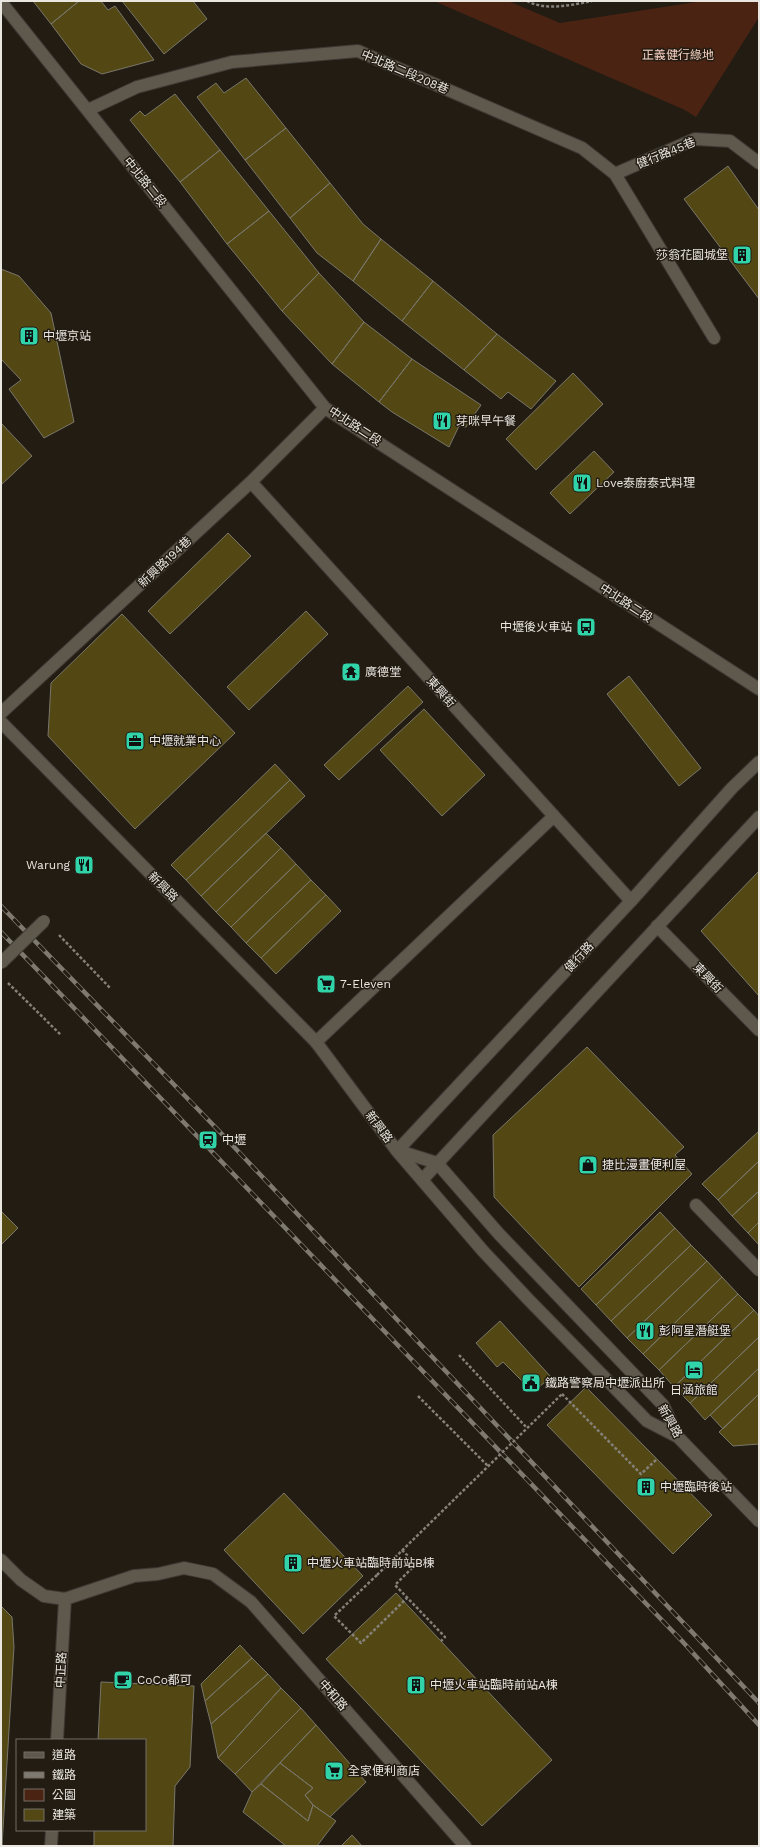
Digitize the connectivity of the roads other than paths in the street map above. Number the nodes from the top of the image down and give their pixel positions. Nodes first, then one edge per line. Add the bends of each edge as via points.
1 (1, 2) edge
2 (88, 110) junction
3 (759, 163) edge
4 (615, 174) junction
5 (714, 338) dead end
6 (325, 408) junction
7 (251, 482) junction
8 (759, 689) edge
9 (1, 713) edge
10 (1, 722) edge
11 (759, 762) edge
12 (554, 816) junction
13 (759, 817) edge
14 (632, 901) junction
15 (44, 921) road end
16 (657, 926) junction
17 (1, 963) edge
18 (759, 1030) edge
19 (316, 1042) junction
20 (397, 1151) junction
21 (438, 1163) junction
22 (423, 1179) junction
23 (696, 1205) dead end
24 (759, 1270) edge
25 (678, 1437) junction
26 (757, 1515) edge
27 (1, 1560) edge
28 (65, 1599) junction
29 (57, 1739) edge
30 (52, 1831) edge
31 (51, 1846) edge
32 (465, 1846) edge

1 - 2 street, 中北路二段
2 - 4 street, 中北路二段208巷 via 137,87 232,62 358,51 582,148
2 - 6 street, 中北路二段
3 - 4 street, 健行路45巷 via 730,142 695,139
4 - 5 street
6 - 7 street, 新興路194巷
6 - 8 street, 中北路二段
7 - 9 street, 新興路194巷
7 - 12 street, 東興街
10 - 19 street, 新興路
11 - 14 street, 健行路 via 732,788
12 - 14 street, 東興街
12 - 19 street
13 - 16 street
14 - 20 street, 健行路
15 - 17 street, bridge
16 - 18 street, 東興街
16 - 21 street
19 - 20 street, 新興路
20 - 21 street, 新興路
20 - 22 street
21 - 22 street
21 - 25 street, 新興路 via 499,1234 663,1405
22 - 25 street via 488,1256 647,1421
23 - 24 street
25 - 26 street, 新興路
27 - 28 street via 21,1580 44,1596
28 - 29 street, 中正路
28 - 32 street, 中和路 via 134,1576 184,1568 213,1574 251,1602
30 - 31 street

